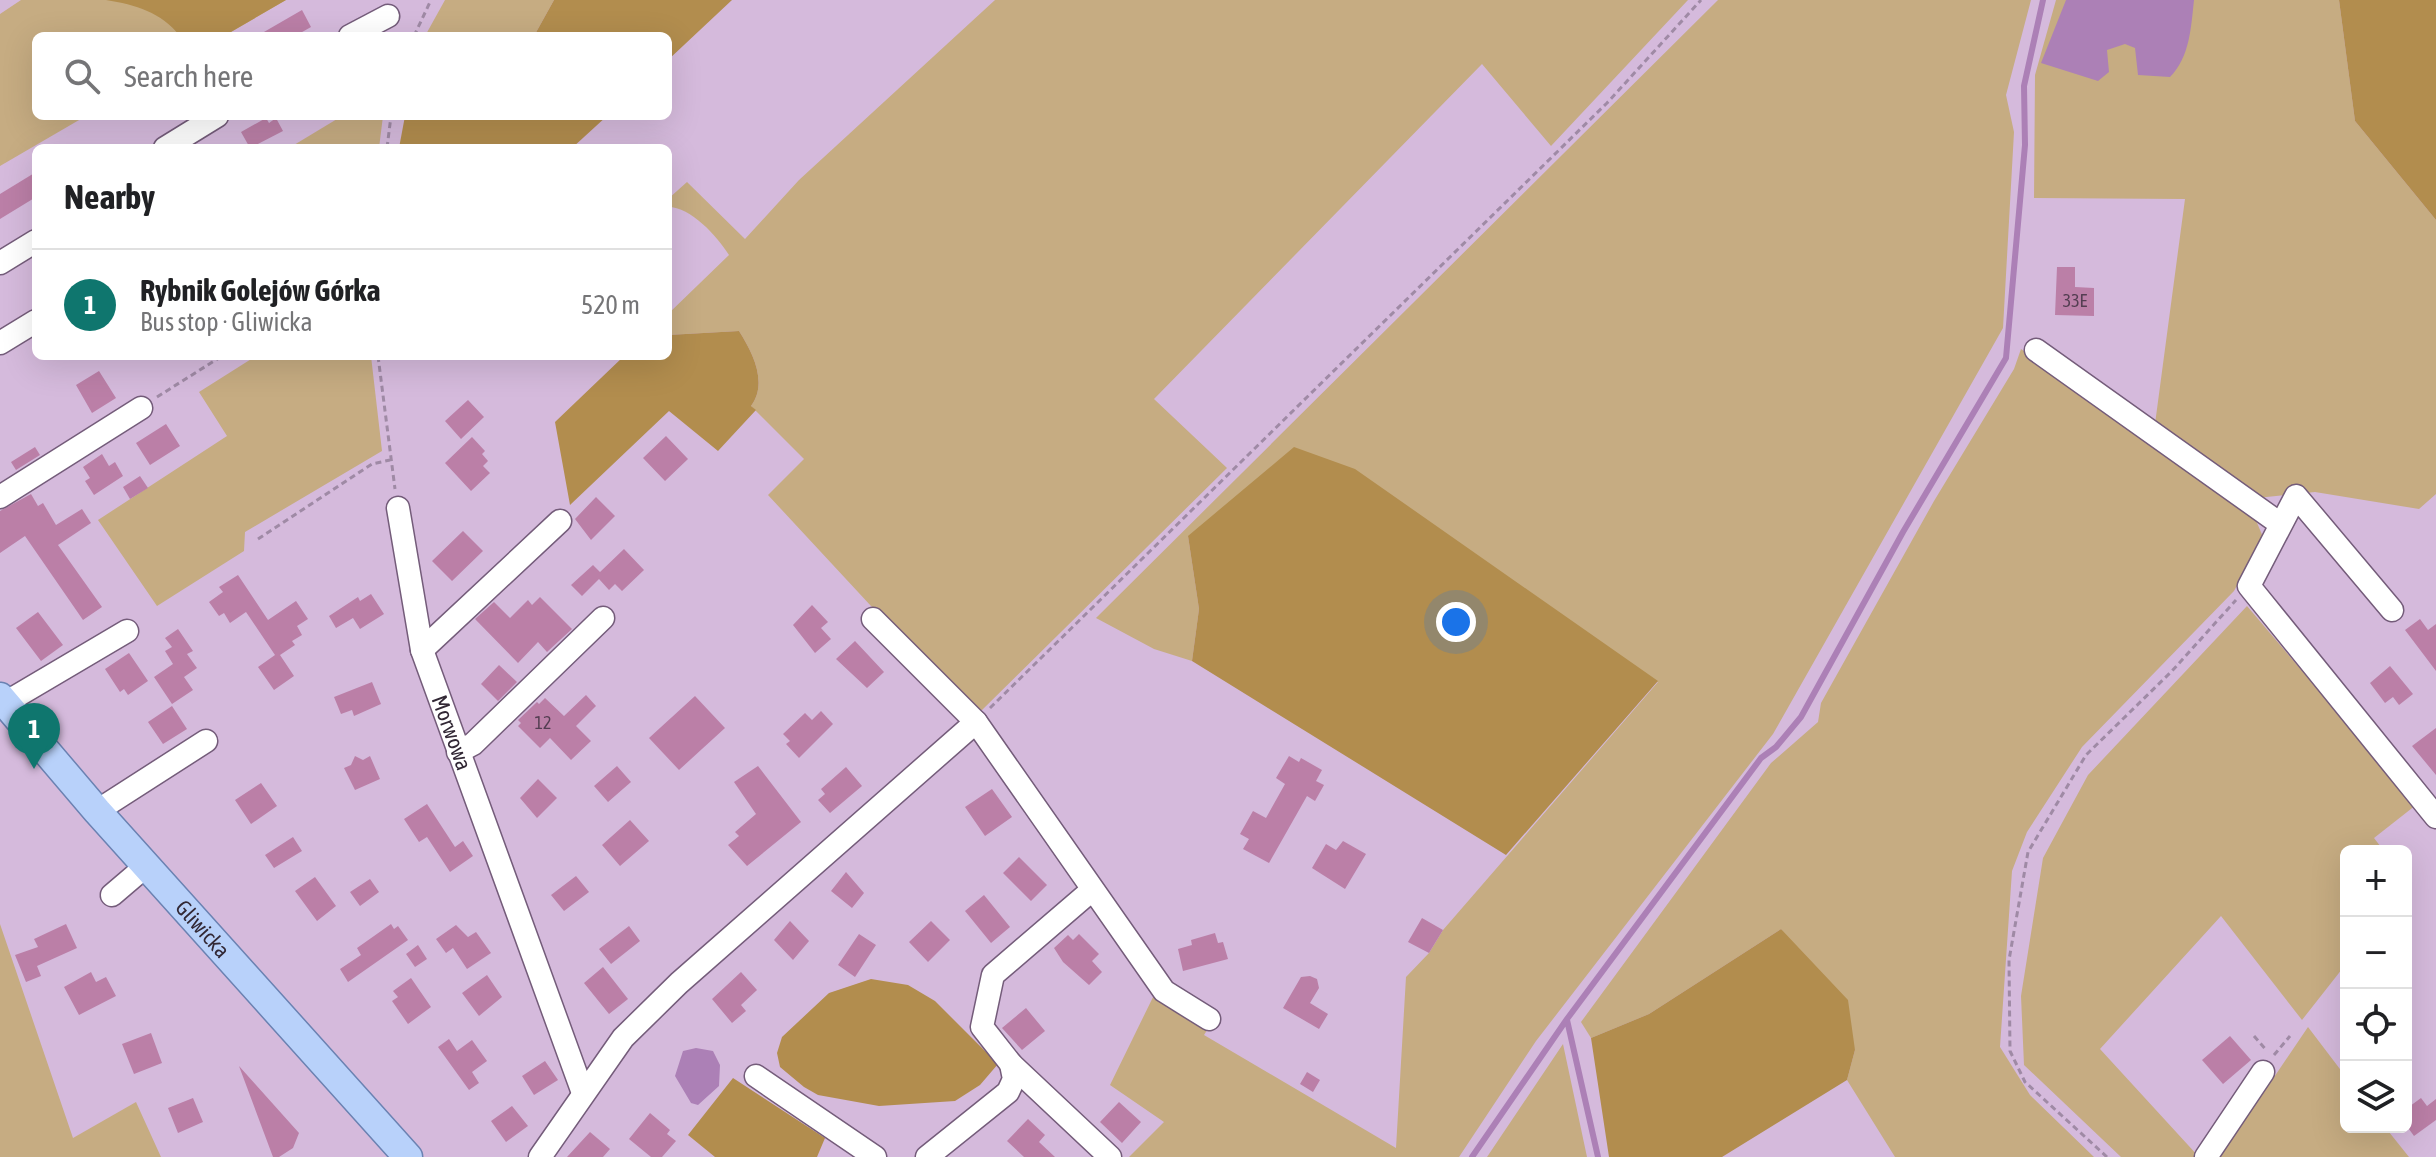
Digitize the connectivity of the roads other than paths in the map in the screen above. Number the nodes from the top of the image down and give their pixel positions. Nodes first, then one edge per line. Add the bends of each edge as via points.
1 (388, 16) dead end
2 (358, 32) edge
3 (210, 120) edge
4 (172, 144) edge
5 (32, 243) edge
6 (0, 263) edge
7 (32, 323) edge
8 (0, 343) edge
9 (2036, 350) dead end
10 (145, 405) road end
11 (0, 497) edge
12 (398, 508) road end
13 (560, 521) dead end
14 (2279, 523) junction
15 (2392, 610) dead end
16 (603, 618) dead end
17 (873, 619) dead end
18 (127, 631) dead end
19 (422, 650) junction
20 (3, 700) edge
21 (976, 722) junction
22 (206, 741) dead end
23 (458, 752) junction
24 (97, 811) junction
25 (2436, 817) edge
26 (146, 866) junction
27 (1092, 890) junction
28 (112, 895) dead end
29 (1209, 1019) dead end
30 (1011, 1064) junction
31 (2263, 1072) dead end
32 (756, 1076) dead end
33 (583, 1093) junction
34 (408, 1157) edge
35 (540, 1157) edge
36 (875, 1157) edge
37 (927, 1157) edge
38 (1110, 1157) edge
39 (2206, 1157) edge

1 - 2 street
3 - 4 street
5 - 6 street
7 - 8 street
9 - 14 street
10 - 11 street
12 - 19 street, Morwowa
13 - 19 street
14 - 15 street via 2296,496
14 - 25 street via 2249,586
16 - 23 street via 473,744
17 - 21 street
18 - 20 street
19 - 23 street, Morwowa
20 - 24 main road, Gliwicka
21 - 27 street
21 - 33 street via 679,983 623,1038
22 - 24 street
23 - 33 street, Morwowa
24 - 26 main road, Gliwicka
26 - 28 street
26 - 34 main road, Gliwicka
27 - 29 street via 1164,991
27 - 30 street via 993,975 982,1027
30 - 37 street via 1014,1079 1008,1092
30 - 38 street
31 - 39 street
32 - 36 street
33 - 35 street

